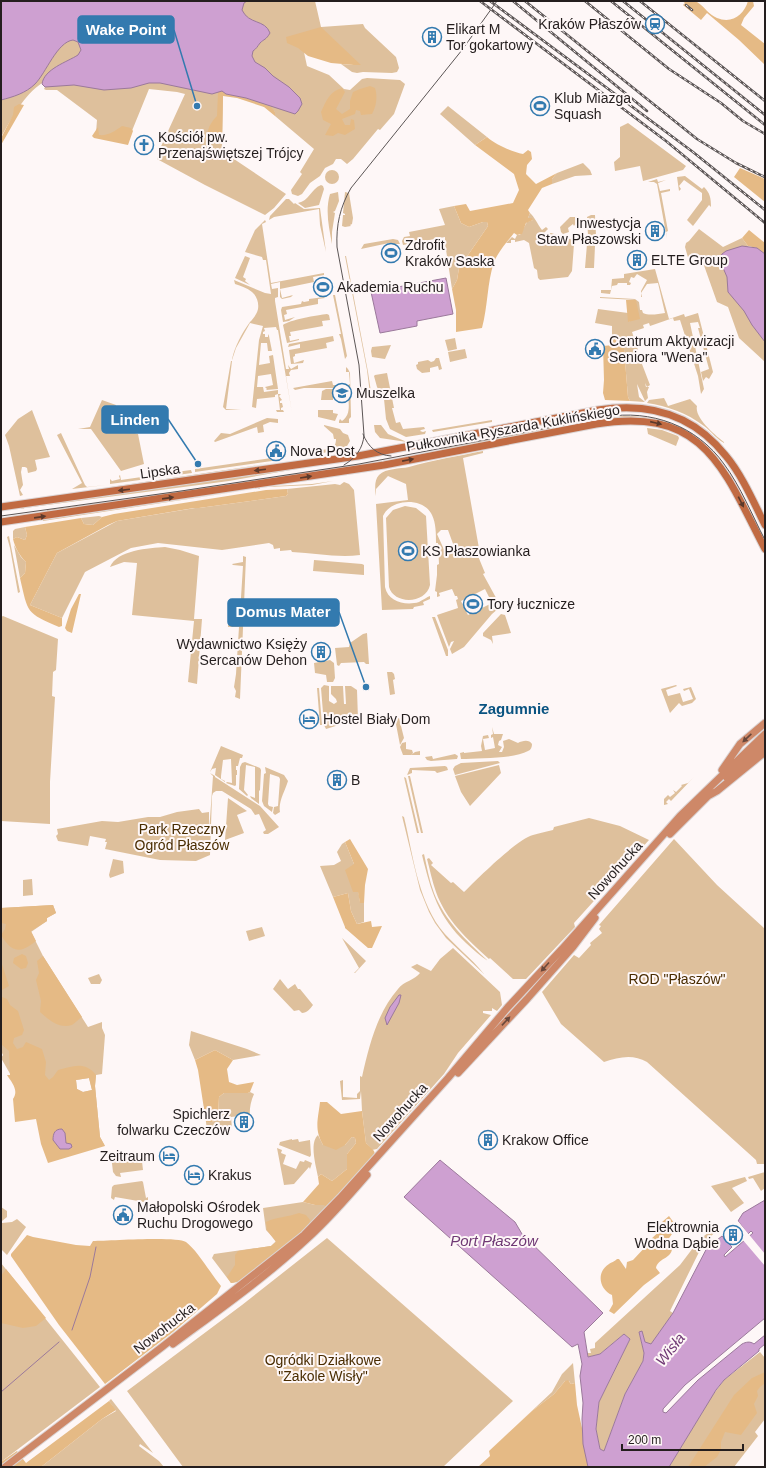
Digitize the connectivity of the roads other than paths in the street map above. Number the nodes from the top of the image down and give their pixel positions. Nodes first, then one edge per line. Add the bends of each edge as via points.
1 (370, 454) joint
2 (369, 467) joint
3 (1, 507) edge
4 (1, 522) edge
5 (765, 525) edge
6 (765, 549) edge
7 (765, 723) edge
8 (765, 734) edge
9 (765, 743) edge
10 (765, 752) edge
11 (742, 759) junction
12 (713, 783) junction
13 (708, 796) junction
14 (23, 1456) junction
15 (5, 1467) edge
16 (12, 1467) edge

1 -> 3 main road, Lipska
1 - 5 main road, Pułkownika Ryszarda Kuklińskiego via 614,407 653,410 689,423 715,443 732,463
4 -> 2 main road, Lipska
2 -> 6 main road, Pułkownika Ryszarda Kuklińskiego via 596,424 625,420 650,421 682,432 714,458 730,481
7 -> 12 main road, Nowohucka via 740,744
8 - 11 main road
9 - 11 main road
10 - 13 main road, Nowohucka
11 - 12 main road
11 - 13 main road
12 -> 14 main road, Nowohucka via 680,816 508,1007 448,1078 304,1235
14 -> 13 main road, Nowohucka via 248,1288 308,1238 338,1208 573,947 600,913
14 - 15 main road, Nowohucka
14 - 16 main road, Nowohucka

